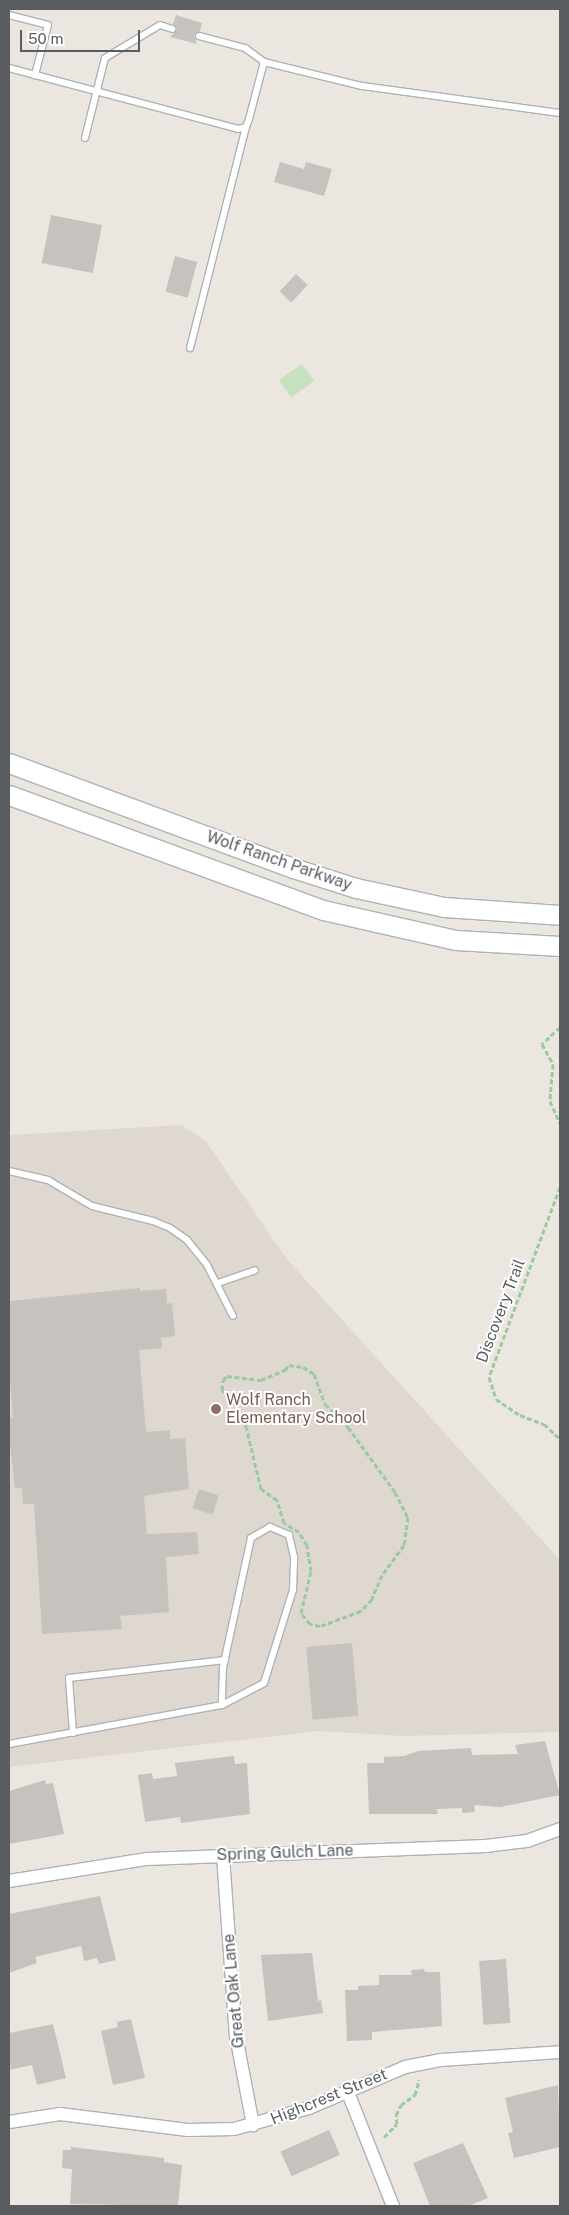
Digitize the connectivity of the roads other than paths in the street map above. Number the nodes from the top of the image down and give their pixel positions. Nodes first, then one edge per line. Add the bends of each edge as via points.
1 (9, 15) edge
2 (172, 28) dead end
3 (199, 36) dead end
4 (264, 62) junction
5 (9, 68) edge
6 (35, 75) junction
7 (96, 92) junction
8 (560, 113) edge
9 (246, 127) junction
10 (85, 138) dead end
11 (190, 348) dead end
12 (9, 763) edge
13 (9, 796) edge
14 (560, 915) edge
15 (560, 946) edge
16 (9, 1171) edge
17 (255, 1270) dead end
18 (218, 1283) junction
19 (233, 1316) dead end
20 (225, 1660) junction
21 (222, 1704) junction
22 (73, 1733) junction
23 (9, 1744) edge
24 (560, 1830) edge
25 (223, 1856) junction
26 (9, 1881) edge
27 (560, 2052) edge
28 (347, 2090) junction
29 (9, 2122) edge
30 (253, 2125) junction
31 (393, 2206) edge

1 - 6 lane via 48,25
2 - 7 lane via 160,25 105,58
3 - 4 lane via 246,48
4 - 8 lane via 362,86
4 - 9 lane
5 - 6 lane
6 - 7 lane
7 - 9 lane via 238,129
7 - 10 lane
9 - 11 lane
12 - 14 street, Wolf Ranch Parkway via 293,868 356,888 444,907
13 - 15 street, Wolf Ranch Parkway via 323,910 456,940
16 - 18 lane via 48,1180 92,1206 170,1228 187,1240
17 - 18 lane
18 - 19 lane
20 - 21 lane
20 - 21 lane via 251,1538 270,1527 289,1535 294,1557 293,1590 269,1671 264,1683
20 - 22 lane via 69,1678
21 - 22 lane
22 - 23 lane
24 - 25 street, Spring Gulch Lane via 527,1842 486,1846
25 - 26 street, Spring Gulch Lane via 147,1859
25 - 30 street, Great Oak Lane via 236,2036
27 - 28 street, Highcrest Street via 440,2060 405,2067
28 - 30 street, Highcrest Street via 309,2108
28 - 31 street
29 - 30 street, Highcrest Street via 60,2114 188,2130 234,2129

